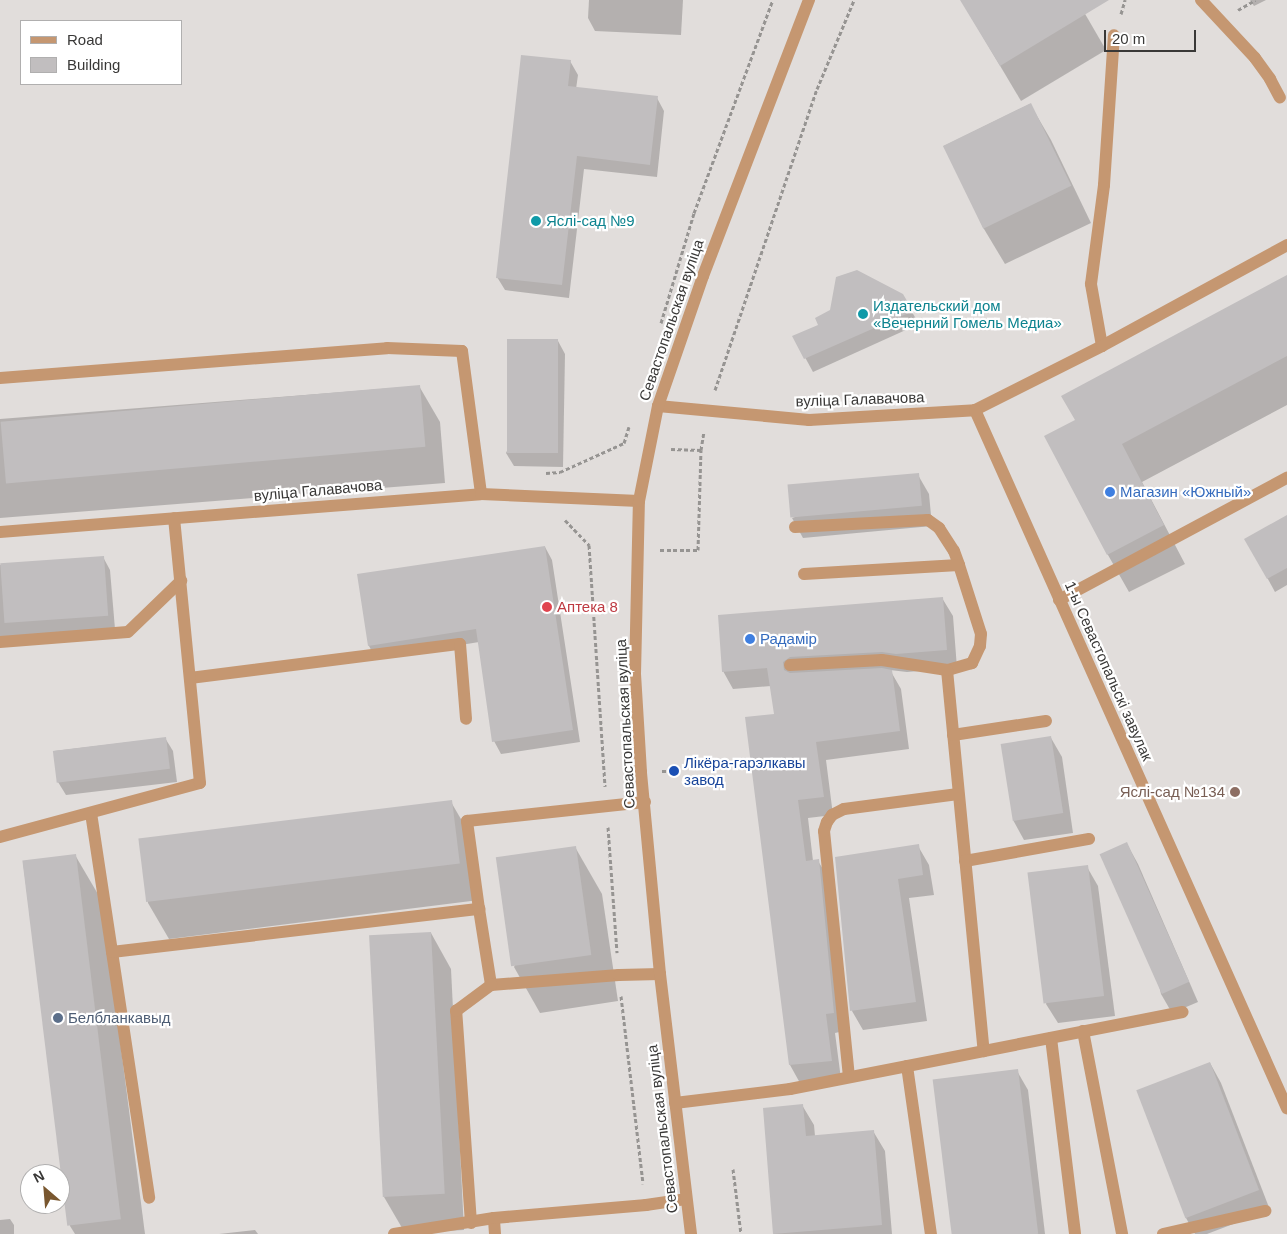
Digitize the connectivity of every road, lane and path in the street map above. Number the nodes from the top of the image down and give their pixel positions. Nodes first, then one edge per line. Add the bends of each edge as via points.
1 (772, 0) edge
2 (810, 0) edge
3 (854, 0) edge
4 (1201, 0) edge
5 (1114, 35) dead end
6 (1280, 98) dead end
7 (1287, 245) edge
8 (658, 333) dead end
9 (1102, 346) junction
10 (0, 378) edge
11 (658, 406) junction
12 (709, 410) junction
13 (975, 410) junction
14 (630, 424) dead end
15 (670, 449) dead end
16 (701, 450) junction
17 (542, 473) dead end
18 (1287, 478) edge
19 (481, 494) junction
20 (639, 501) junction
21 (562, 517) dead end
22 (174, 518) junction
23 (795, 527) dead end
24 (0, 532) edge
25 (660, 550) dead end
26 (959, 565) junction
27 (804, 574) dead end
28 (180, 581) junction
29 (1059, 600) junction
30 (0, 642) edge
31 (790, 665) dead end
32 (947, 670) junction
33 (190, 678) junction
34 (466, 719) dead end
35 (1046, 721) dead end
36 (953, 735) junction
37 (958, 794) junction
38 (645, 802) junction
39 (606, 806) junction
40 (91, 812) junction
41 (0, 837) edge
42 (1089, 839) dead end
43 (965, 861) junction
44 (479, 909) junction
45 (112, 952) junction
46 (660, 974) junction
47 (619, 975) junction
48 (491, 985) junction
49 (1183, 1012) dead end
50 (1083, 1031) junction
51 (1051, 1038) junction
52 (984, 1051) junction
53 (907, 1066) junction
54 (849, 1077) junction
55 (675, 1103) junction
56 (1287, 1108) edge
57 (733, 1169) dead end
58 (643, 1184) dead end
59 (149, 1198) dead end
60 (686, 1199) junction
61 (1265, 1211) dead end
62 (494, 1218) junction
63 (472, 1223) junction
64 (394, 1234) edge
65 (495, 1234) edge
66 (691, 1234) edge
67 (741, 1234) edge
68 (931, 1234) edge
69 (1075, 1234) edge
70 (1122, 1234) edge
71 (1163, 1234) edge

1 - 8 path via 694,213
2 - 11 street, Севастопальская вуліца via 703,276
3 - 12 path via 817,89
4 - 6 street via 1255,58
5 - 9 street via 1104,185 1091,284
7 - 9 street
9 - 13 street
10 - 19 street via 387,348 462,351
11 - 12 street, вуліца Галавачова
11 - 20 street, Севастопальская вуліца
12 - 13 street, вуліца Галавачова via 809,420
12 - 16 path
13 - 29 street, 1-ы Севастопальскі завулак
14 - 17 path via 624,443 560,472
15 - 16 path
16 - 25 path via 698,550
18 - 29 street
19 - 20 street, вуліца Галавачова
19 - 22 street, вуліца Галавачова
20 - 38 street, Севастопальская вуліца via 635,674
21 - 39 path via 589,545
22 - 24 street, вуліца Галавачова
22 - 28 street
23 - 26 street via 928,520 940,528
26 - 27 street
26 - 32 street via 981,634 980,646 972,663
28 - 30 street via 128,632
28 - 33 street
29 - 56 street, 1-ы Севастопальскі завулак
31 - 32 street via 882,660
32 - 36 street
33 - 34 street via 460,644
33 - 40 street via 200,783
35 - 36 street
36 - 37 street
37 - 43 street
37 - 54 street via 844,810 827,822 824,831
38 - 39 street
38 - 46 street, Севастопальская вуліца
39 - 44 street via 467,821
39 - 47 path
40 - 41 street
40 - 45 street
42 - 43 street
43 - 52 street
44 - 45 street
44 - 48 street
45 - 59 street
46 - 47 street
46 - 55 street, Севастопальская вуліца
47 - 48 street
47 - 58 path
48 - 63 street via 456,1011
49 - 50 street
50 - 51 street
50 - 70 street
51 - 52 street
51 - 69 street
52 - 53 street
53 - 54 street
53 - 68 street
54 - 55 street via 790,1089
55 - 60 street, Севастопальская вуліца
57 - 67 path
60 - 62 street
60 - 66 street, Севастопальская вуліца
61 - 71 street
62 - 63 street
62 - 65 street
63 - 64 street

